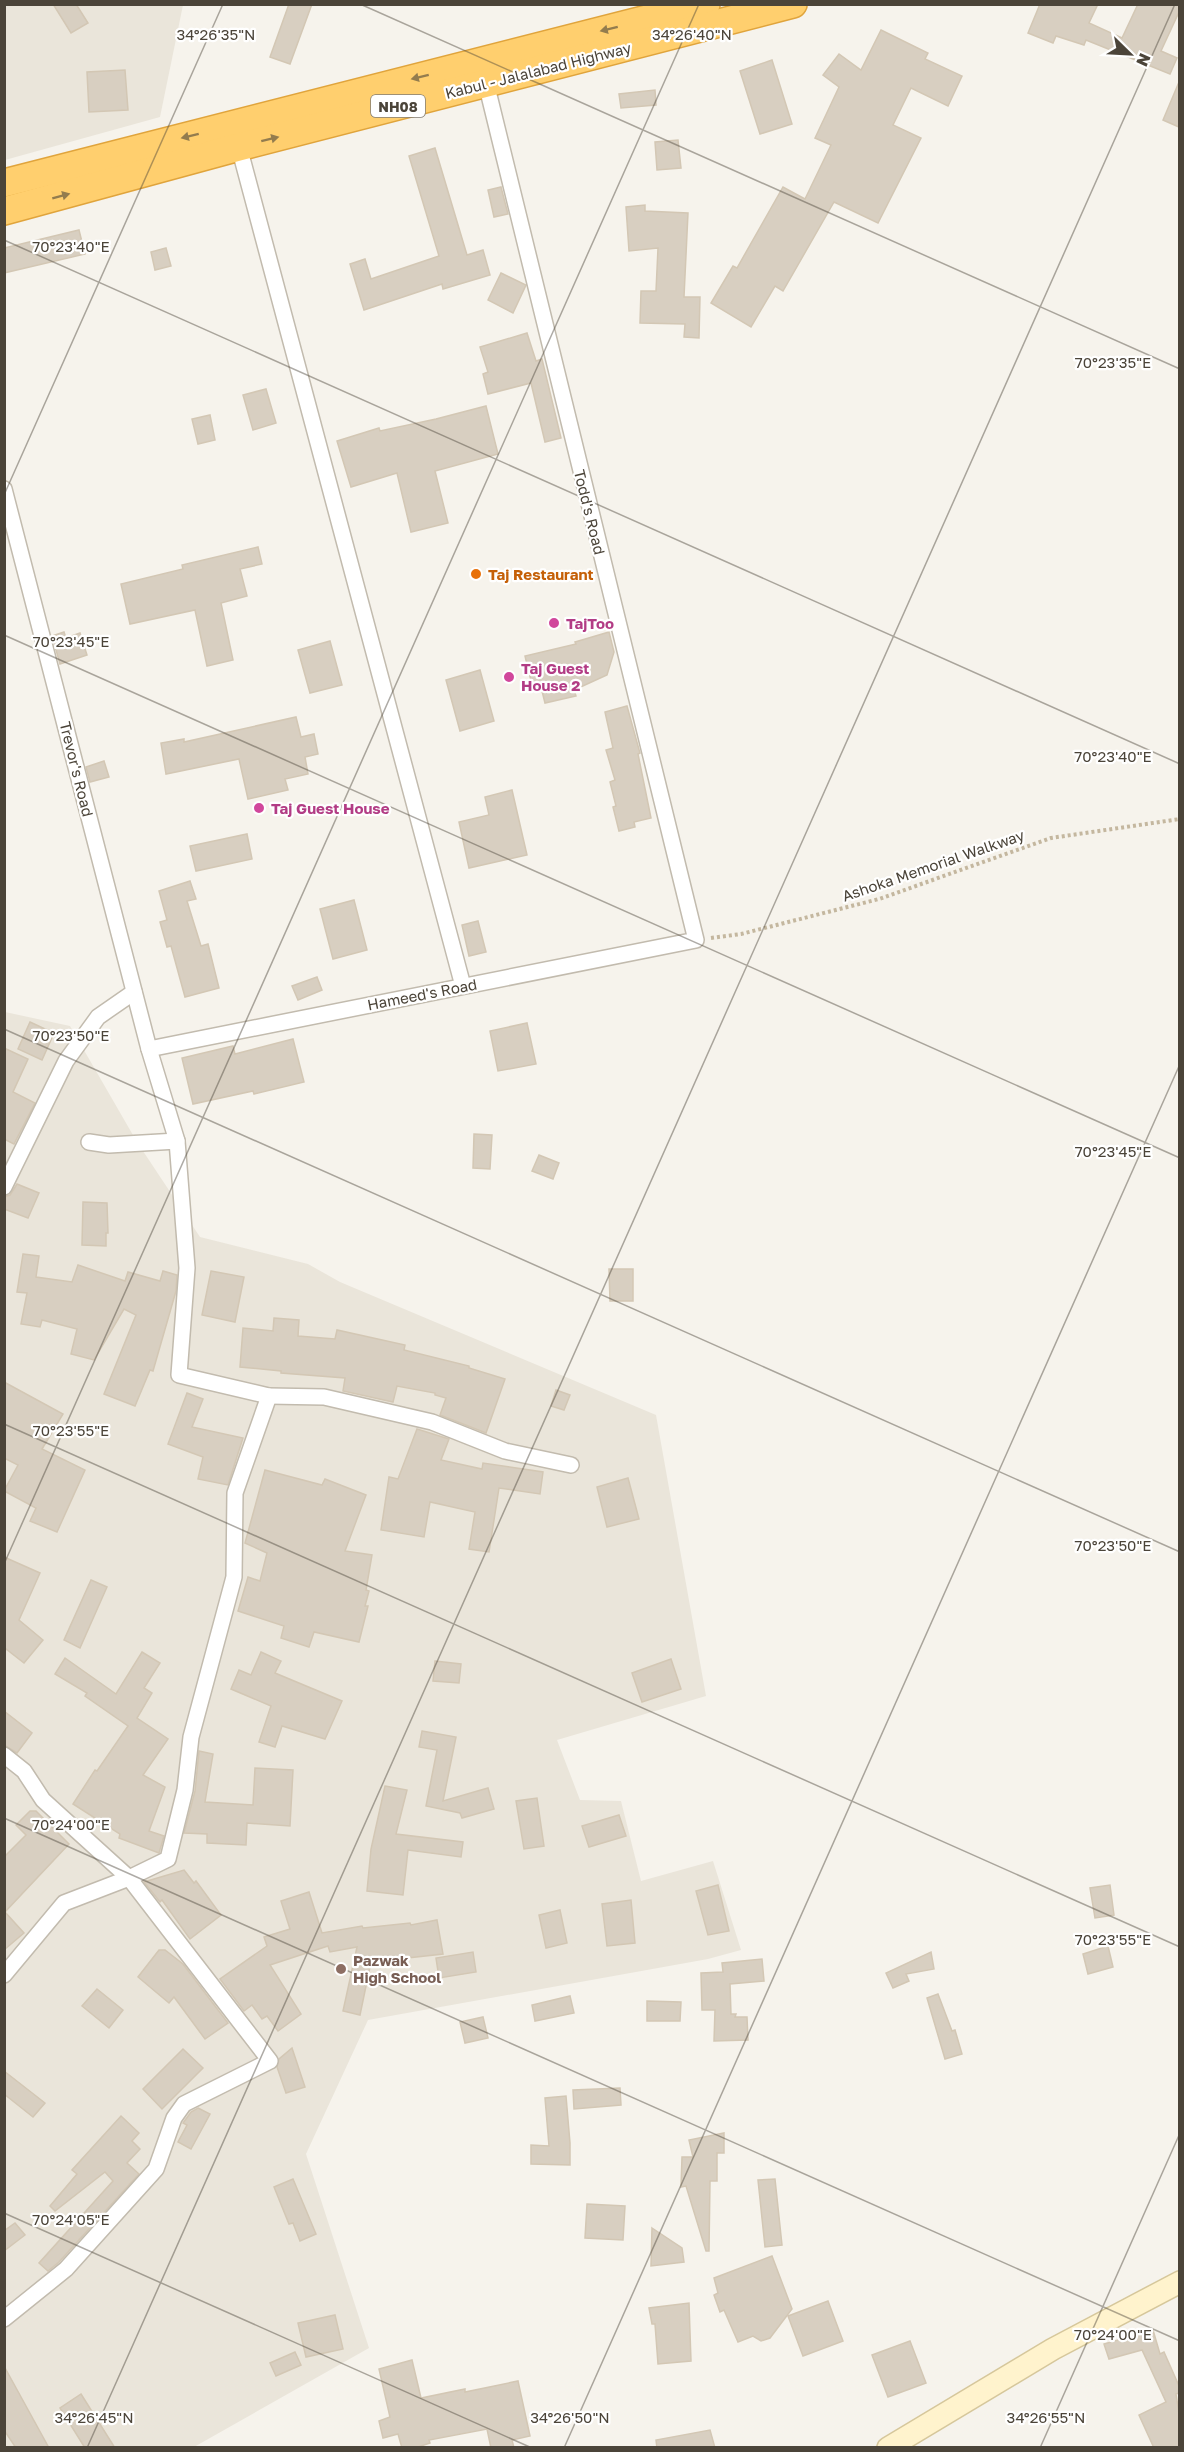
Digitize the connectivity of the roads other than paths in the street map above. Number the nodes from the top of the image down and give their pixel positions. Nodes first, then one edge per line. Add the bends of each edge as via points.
1 (706, 4) edge
2 (793, 4) edge
3 (486, 83) junction
4 (239, 147) junction
5 (4, 183) edge
6 (4, 211) edge
7 (4, 489) edge
8 (696, 940) joint
9 (463, 986) junction
10 (134, 992) junction
11 (149, 1048) junction
12 (177, 1141) junction
13 (88, 1142) dead end
14 (4, 1187) edge
15 (269, 1396) junction
16 (572, 1466) dead end
17 (4, 1755) edge
18 (129, 1878) junction
19 (4, 1975) edge
20 (1179, 2282) edge
21 (6, 2315) edge
22 (888, 2448) edge

1 -> 5 highway, Kabul - Jalalabad Highway / NH08
2 - 3 highway, Kabul - Jalalabad Highway / NH08
4 -> 3 highway, Kabul - Jalalabad Highway / NH08
3 - 8 street, Todd's Road
6 -> 4 highway, Kabul - Jalalabad Highway / NH08
4 - 9 street
7 - 10 street, Trevor's Road
8 - 9 street, Hameed's Road
9 - 11 street, Hameed's Road
10 - 11 street, Trevor's Road
10 - 14 street via 98,1017 66,1061
11 - 12 street, Trevor's Road
12 - 13 street via 109,1145
12 - 15 street, Trevor's Road via 187,1268 179,1375
15 - 16 street via 324,1397 432,1422 505,1451
15 - 18 street via 235,1493 234,1577 191,1737 168,1859
17 - 18 street via 24,1771 43,1800
18 - 19 street via 64,1904
18 - 21 street via 270,2061 184,2104 174,2118 156,2169 66,2269
20 - 22 street via 1053,2349

